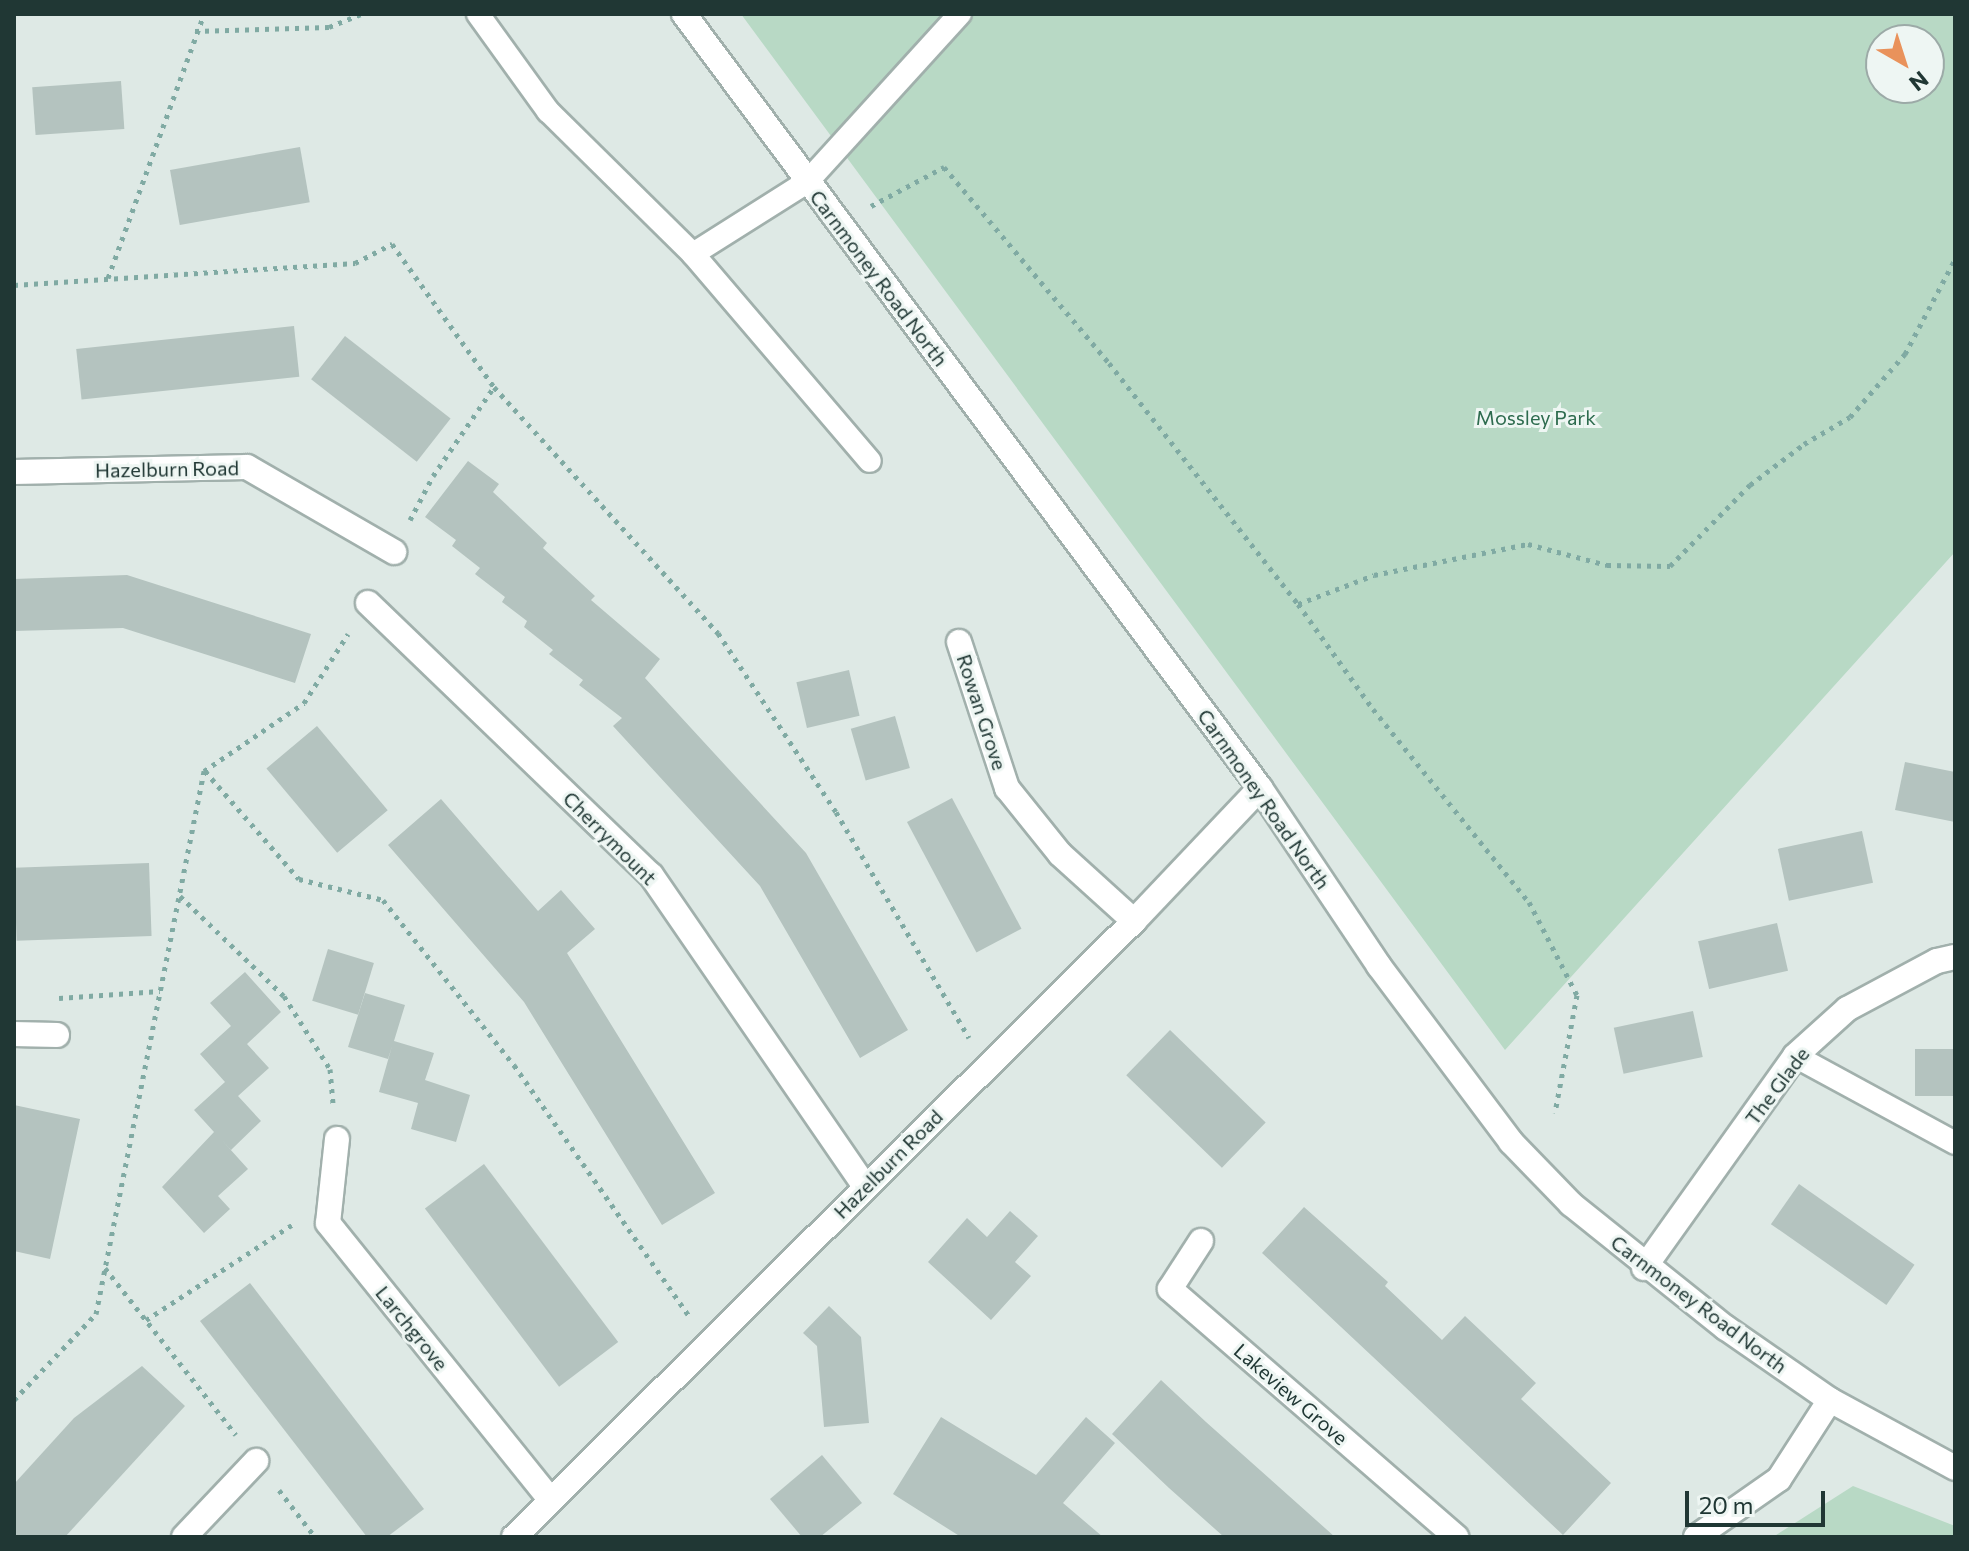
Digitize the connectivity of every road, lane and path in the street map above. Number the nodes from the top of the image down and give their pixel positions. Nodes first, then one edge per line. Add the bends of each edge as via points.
1 (204, 14) edge
2 (362, 14) edge
3 (478, 14) edge
4 (684, 14) edge
5 (960, 14) edge
6 (194, 31) junction
7 (807, 182) junction
8 (837, 223) junction
9 (693, 254) junction
10 (1955, 259) edge
11 (108, 278) junction
12 (14, 285) edge
13 (494, 387) junction
14 (870, 461) dead end
15 (15, 468) edge
16 (394, 552) joint
17 (368, 603) joint
18 (1298, 604) junction
19 (959, 642) dead end
20 (204, 771) junction
21 (1260, 788) junction
22 (179, 895) junction
23 (1134, 921) junction
24 (1955, 957) edge
25 (160, 991) junction
26 (14, 1034) edge
27 (57, 1035) joint
28 (1795, 1056) junction
29 (986, 1067) junction
30 (1555, 1113) dead end
31 (337, 1139) joint
32 (1955, 1143) edge
33 (865, 1186) junction
34 (328, 1223) junction
35 (1201, 1241) dead end
36 (105, 1268) junction
37 (1644, 1268) junction
38 (146, 1320) junction
39 (708, 1343) junction
40 (14, 1400) edge
41 (1830, 1400) junction
42 (256, 1461) junction
43 (1955, 1468) edge
44 (549, 1498) junction
45 (184, 1537) edge
46 (315, 1537) edge
47 (514, 1537) edge
48 (1456, 1537) edge
49 (1696, 1537) edge

1 - 6 path
2 - 6 path via 329,27
3 - 9 lane via 548,111
4 - 7 street, Carnmoney Road North
5 - 7 lane
6 - 11 path
7 - 8 street, Carnmoney Road North
7 - 9 lane
8 - 18 path via 944,167 1109,363
8 - 21 street, Carnmoney Road North
9 - 14 lane
10 - 18 path via 1905,354 1850,417 1750,485 1670,566 1607,565 1528,544 1374,575
11 - 12 path
11 - 13 path via 355,263 392,244
13 - 16 path via 433,476
13 - 29 path via 718,633 836,812
15 - 16 street, Hazelburn Road via 247,467
17 - 20 path via 304,703
17 - 33 street, Cherrymount via 651,875
18 - 30 path via 1373,709 1529,902 1577,995
19 - 23 street, Rowan Grove via 1007,788 1060,854
20 - 22 path
20 - 39 path via 299,879 383,900 514,1065
21 - 23 street, Hazelburn Road
21 - 37 street, Carnmoney Road North via 1379,966 1511,1142
22 - 25 path
22 - 31 path via 284,996 330,1069
23 - 29 street, Hazelburn Road
24 - 28 street, The Glade via 1937,961 1847,1009
25 - 27 path via 59,995
25 - 36 path
26 - 27 street
28 - 32 lane
28 - 37 street, The Glade
29 - 33 street, Hazelburn Road
31 - 34 street
33 - 39 street, Hazelburn Road
34 - 38 path via 290,1225
34 - 44 street, Larchgrove
35 - 48 street, Lakeview Grove via 1170,1289
36 - 38 path
36 - 40 path via 96,1314
37 - 41 street, Carnmoney Road North
38 - 42 path
39 - 44 street, Hazelburn Road
41 - 43 street, Carnmoney Road North
41 - 49 street via 1779,1479
42 - 45 street
42 - 46 path
44 - 47 street, Hazelburn Road

